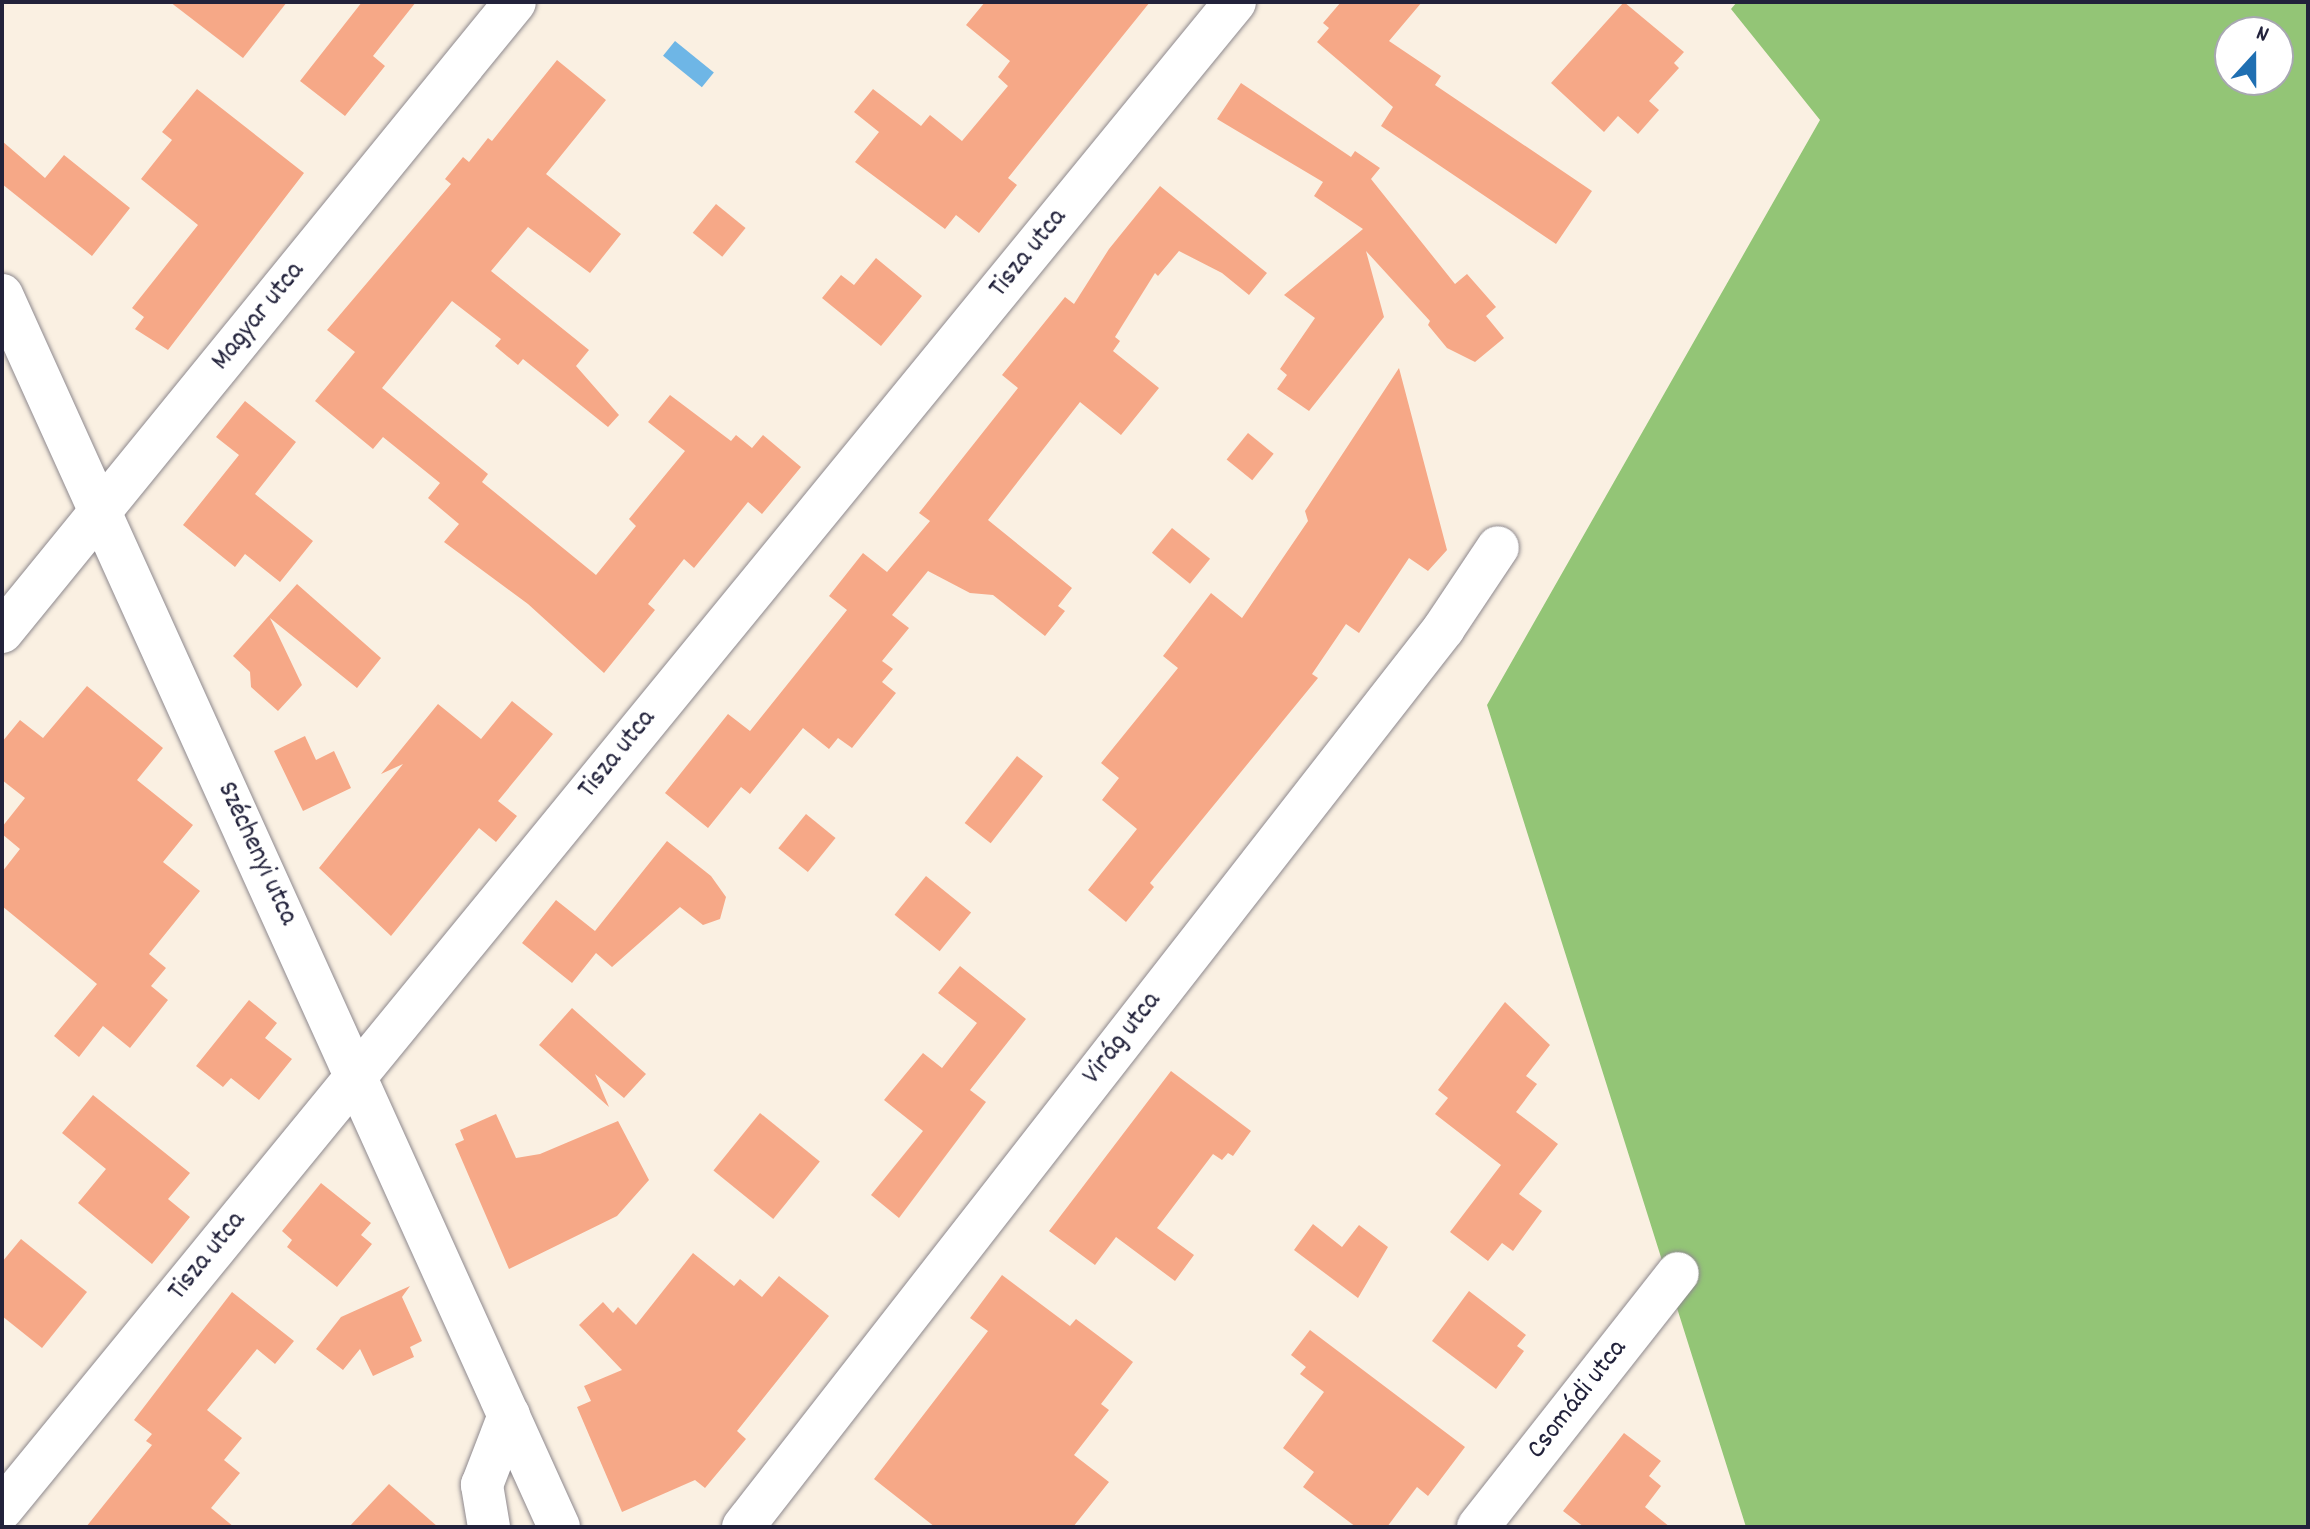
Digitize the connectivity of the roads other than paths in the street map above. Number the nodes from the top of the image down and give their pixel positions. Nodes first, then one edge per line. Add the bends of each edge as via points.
1 (515, 2) edge
2 (1235, 2) edge
3 (2, 295) edge
4 (100, 512) junction
5 (1498, 547) dead end
6 (2, 632) edge
7 (357, 1075) junction
8 (1678, 1273) dead end
9 (509, 1415) junction
10 (2, 1509) edge
11 (489, 1527) edge
12 (559, 1527) edge
13 (743, 1527) edge
14 (1478, 1527) edge

1 - 4 street, Magyar utca
2 - 7 street, Tisza utca
3 - 4 street, Széchenyi utca
4 - 6 street, Magyar utca
4 - 7 street, Széchenyi utca
5 - 13 street, Virág utca via 1444,628
7 - 9 street, Széchenyi utca
7 - 10 street, Tisza utca
8 - 14 street, Csomádi utca
9 - 11 street via 482,1485
9 - 12 street, Széchenyi utca

